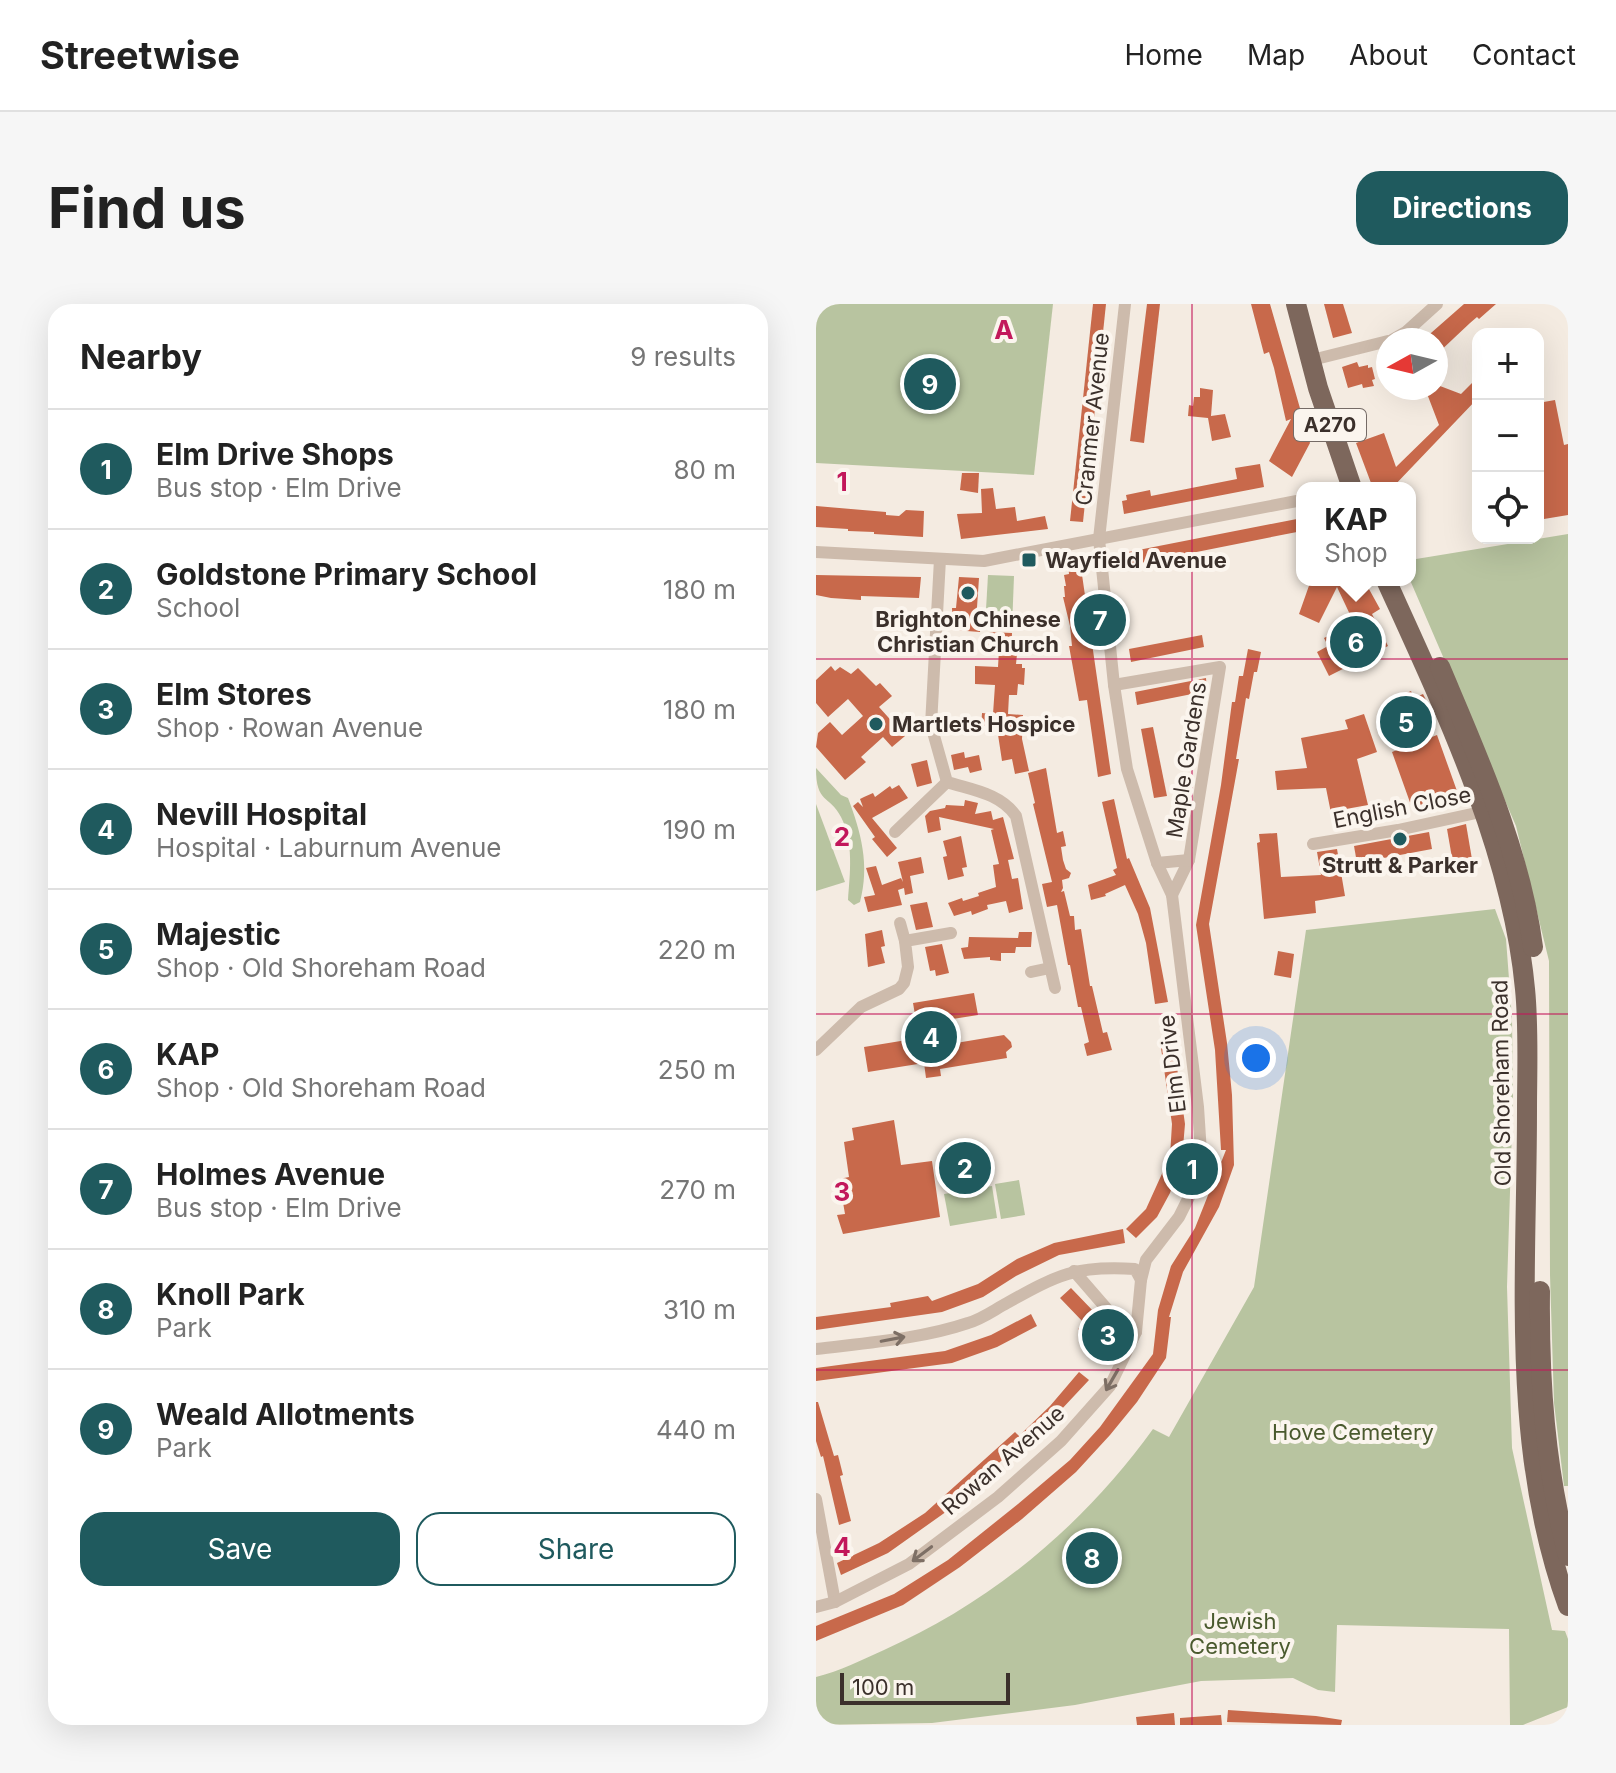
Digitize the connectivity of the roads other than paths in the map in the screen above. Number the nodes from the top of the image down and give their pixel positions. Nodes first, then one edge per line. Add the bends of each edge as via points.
1 (1125, 304) edge
2 (1296, 304) edge
3 (1437, 304) edge
4 (1410, 328) edge
5 (1376, 344) edge
6 (1312, 360) junction
7 (1350, 482) edge
8 (1296, 501) edge
9 (1099, 539) junction
10 (816, 552) edge
11 (940, 559) junction
12 (1389, 586) edge
13 (1403, 586) edge
14 (1114, 685) junction
15 (947, 782) junction
16 (1490, 810) junction
17 (895, 832) dead end
18 (1313, 844) dead end
19 (1189, 860) junction
20 (1157, 863) junction
21 (1172, 895) junction
22 (900, 923) dead end
23 (951, 933) dead end
24 (905, 941) junction
25 (1050, 968) junction
26 (1031, 972) dead end
27 (1055, 988) dead end
28 (816, 1050) edge
29 (1074, 1271) junction
30 (1141, 1280) junction
31 (1136, 1332) junction
32 (816, 1349) edge
33 (816, 1499) edge
34 (1568, 1556) edge
35 (835, 1602) junction
36 (1568, 1606) edge
37 (816, 1607) edge

1 - 9 street, Cranmer Avenue
2 - 6 main road, A270
3 - 4 street
5 - 6 street
6 - 7 main road, A270
8 - 9 street
9 - 11 street via 984,561
9 - 14 street, Elm Drive
10 - 11 street
11 - 15 street via 931,725
12 - 16 main road, Old Shoreham Road
13 - 16 main road, Old Shoreham Road via 1455,702
14 - 19 street, Maple Gardens via 1220,667
14 - 20 street, Elm Drive via 1127,769
15 - 17 street
15 - 25 street via 998,798 1016,816
16 - 18 street, English Close
16 - 34 main road, Old Shoreham Road via 1513,853 1529,917 1539,995 1545,1449
16 - 36 main road, Old Shoreham Road via 1510,894 1528,1038 1529,1425 1550,1549
19 - 20 street, Maple Gardens
19 - 21 street, Maple Gardens
20 - 21 street, Elm Drive
21 - 30 street, Elm Drive via 1201,1153 1194,1187 1146,1260
22 - 24 street
23 - 24 street
24 - 28 street via 904,983 861,1007
25 - 26 street
25 - 27 street
29 - 30 street via 1135,1269
29 - 31 street via 1119,1323
32 -> 29 street via 970,1323
30 - 31 street, Rowan Avenue
31 -> 35 street, Rowan Avenue via 1110,1386 1050,1451 909,1564
33 - 35 street
35 - 37 street, Rowan Avenue

